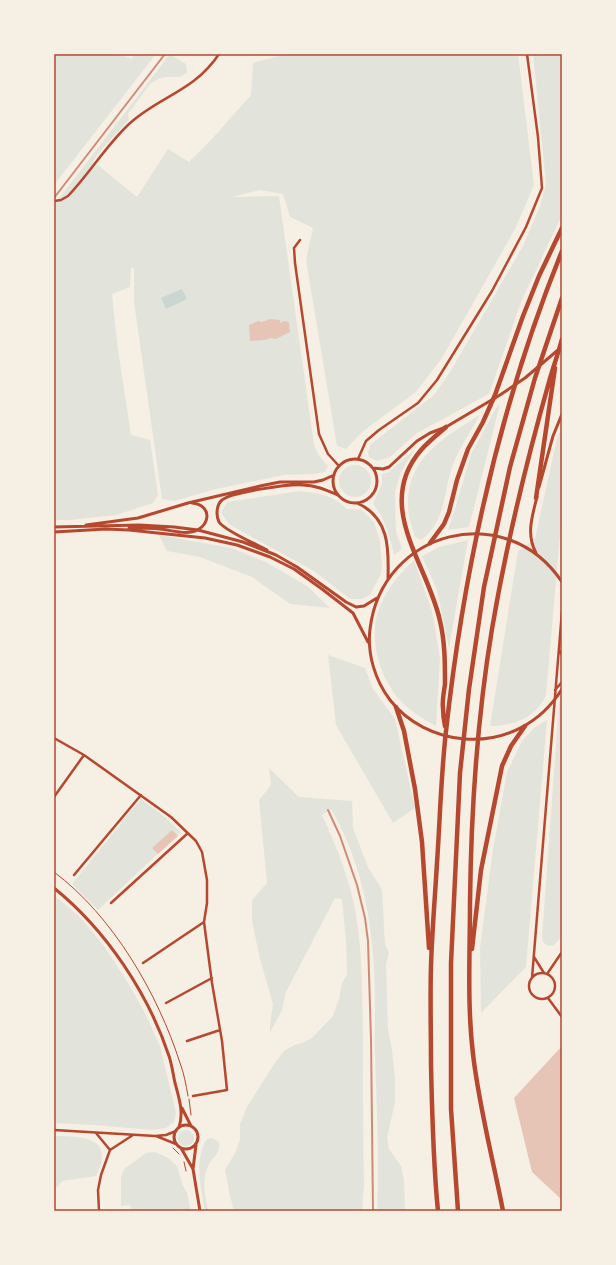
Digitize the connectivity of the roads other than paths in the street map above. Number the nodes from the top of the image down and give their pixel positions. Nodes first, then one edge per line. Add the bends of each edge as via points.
1 (219, 54) edge
2 (527, 54) edge
3 (55, 201) edge
4 (562, 228) edge
5 (300, 240) dead end
6 (562, 251) edge
7 (562, 298) edge
8 (562, 339) edge
9 (562, 346) edge
10 (557, 358) junction
11 (562, 414) edge
12 (446, 427) junction
13 (358, 459) junction
14 (339, 466) junction
15 (373, 468) junction
16 (334, 475) junction
17 (338, 495) junction
18 (536, 498) junction
19 (188, 503) junction
20 (357, 503) junction
21 (76, 526) junction
22 (54, 527) edge
23 (112, 529) junction
24 (198, 530) junction
25 (54, 532) edge
26 (430, 543) junction
27 (276, 555) junction
28 (537, 555) junction
29 (388, 579) junction
30 (562, 582) edge
31 (377, 598) junction
32 (562, 611) edge
33 (562, 630) edge
34 (560, 634) junction
35 (369, 644) junction
36 (558, 650) junction
37 (562, 655) edge
38 (562, 682) edge
39 (562, 689) edge
40 (555, 690) junction
41 (396, 707) junction
42 (525, 726) junction
43 (446, 732) junction
44 (54, 738) edge
45 (84, 755) junction
46 (141, 795) junction
47 (54, 797) edge
48 (188, 833) junction
49 (74, 875) dead end
50 (54, 888) edge
51 (111, 903) dead end
52 (204, 922) junction
53 (562, 952) edge
54 (534, 956) junction
55 (470, 960) junction
56 (143, 964) dead end
57 (431, 965) junction
58 (546, 974) junction
59 (212, 978) junction
60 (532, 978) junction
61 (548, 998) junction
62 (166, 1003) dead end
63 (562, 1017) edge
64 (220, 1030) junction
65 (188, 1041) dead end
66 (193, 1096) dead end
67 (181, 1106) junction
68 (191, 1126) junction
69 (179, 1127) junction
70 (54, 1130) edge
71 (176, 1130) junction
72 (96, 1133) junction
73 (133, 1134) junction
74 (156, 1136) junction
75 (176, 1144) junction
76 (196, 1145) junction
77 (181, 1148) junction
78 (110, 1150) junction
79 (193, 1169) junction
80 (99, 1211) edge
81 (200, 1211) edge
82 (438, 1211) edge
83 (458, 1211) edge
84 (503, 1211) edge

1 - 3 street via 198,79 141,114 128,125 68,196
2 - 13 street via 542,188 526,227 492,290 437,380 418,402 366,442
4 - 26 highway via 539,276 495,395 468,449 444,524
5 - 14 street via 294,248 319,434 328,454
6 - 43 highway via 538,313 494,461 468,582
7 - 83 highway via 535,378 507,482 484,588 469,689 460,773 451,963 451,1109
8 - 10 highway
9 - 12 street via 525,378
10 - 18 highway
10 - 55 highway via 542,407 505,561 486,668 476,750
11 - 18 street via 553,436
12 - 15 street via 417,441 389,467
12 - 43 highway via 421,450 414,461 406,476 402,509 407,534 433,595 444,640 442,709
13 - 14 street via 350,459
13 - 15 street
14 - 16 street
15 - 20 street via 377,480 374,493 368,499
16 - 17 street via 334,488
16 - 19 street via 314,482 280,482
17 - 20 street via 343,500
17 - 27 street via 322,488 281,485 223,498 219,502 216,515 226,529
18 - 28 street via 530,535
19 - 21 street via 138,518
19 - 24 street via 197,504 207,513 204,526
20 - 29 street via 371,511 378,519 385,535 389,556
21 - 22 street
21 - 24 street via 139,525
23 - 24 street via 158,529 190,533
23 - 25 street
23 - 35 street via 205,538 237,545 270,557 294,569 353,613
24 - 27 street via 243,542
26 - 28 street via 461,534 487,534 507,539
26 - 29 street via 404,560
27 - 31 street via 356,607 364,606
28 - 30 street via 550,566
29 - 31 street
31 - 35 street
32 - 34 street
33 - 34 street
34 - 36 street
35 - 41 street via 377,678
36 - 37 street
36 - 40 street
38 - 40 street
39 - 42 street via 546,710
40 - 54 street
41 - 42 street via 415,723 448,737 480,740 501,736
41 - 57 highway via 404,730 415,789 422,842
42 - 55 highway via 511,746 502,766 481,870
43 - 57 highway
44 - 45 street
45 - 46 street
45 - 47 street
46 - 48 street
46 - 49 street
48 - 51 street
48 - 52 street via 202,852 207,880
50 - 67 street via 93,924 130,973 153,1017 169,1056
52 - 56 street
52 - 59 street
53 - 58 street
54 - 58 street
54 - 60 street
55 - 84 highway via 469,1002 474,1061 480,1106
57 - 82 highway via 432,1111
58 - 60 street
58 - 61 street via 554,980 556,986
59 - 62 street
59 - 64 street
60 - 61 street via 529,986 534,996 539,999
61 - 63 street
64 - 65 street
64 - 66 street via 227,1090
67 - 68 street
67 - 69 street via 182,1121
68 - 69 street
68 - 76 street via 198,1134
69 - 71 street
70 - 72 street
71 - 74 street
71 - 75 street
72 - 73 street
72 - 78 street
73 - 74 street
73 - 78 street
74 - 75 street
75 - 77 street
76 - 77 street via 190,1149
76 - 79 street
77 - 79 street
78 - 80 street via 98,1190
79 - 81 street

